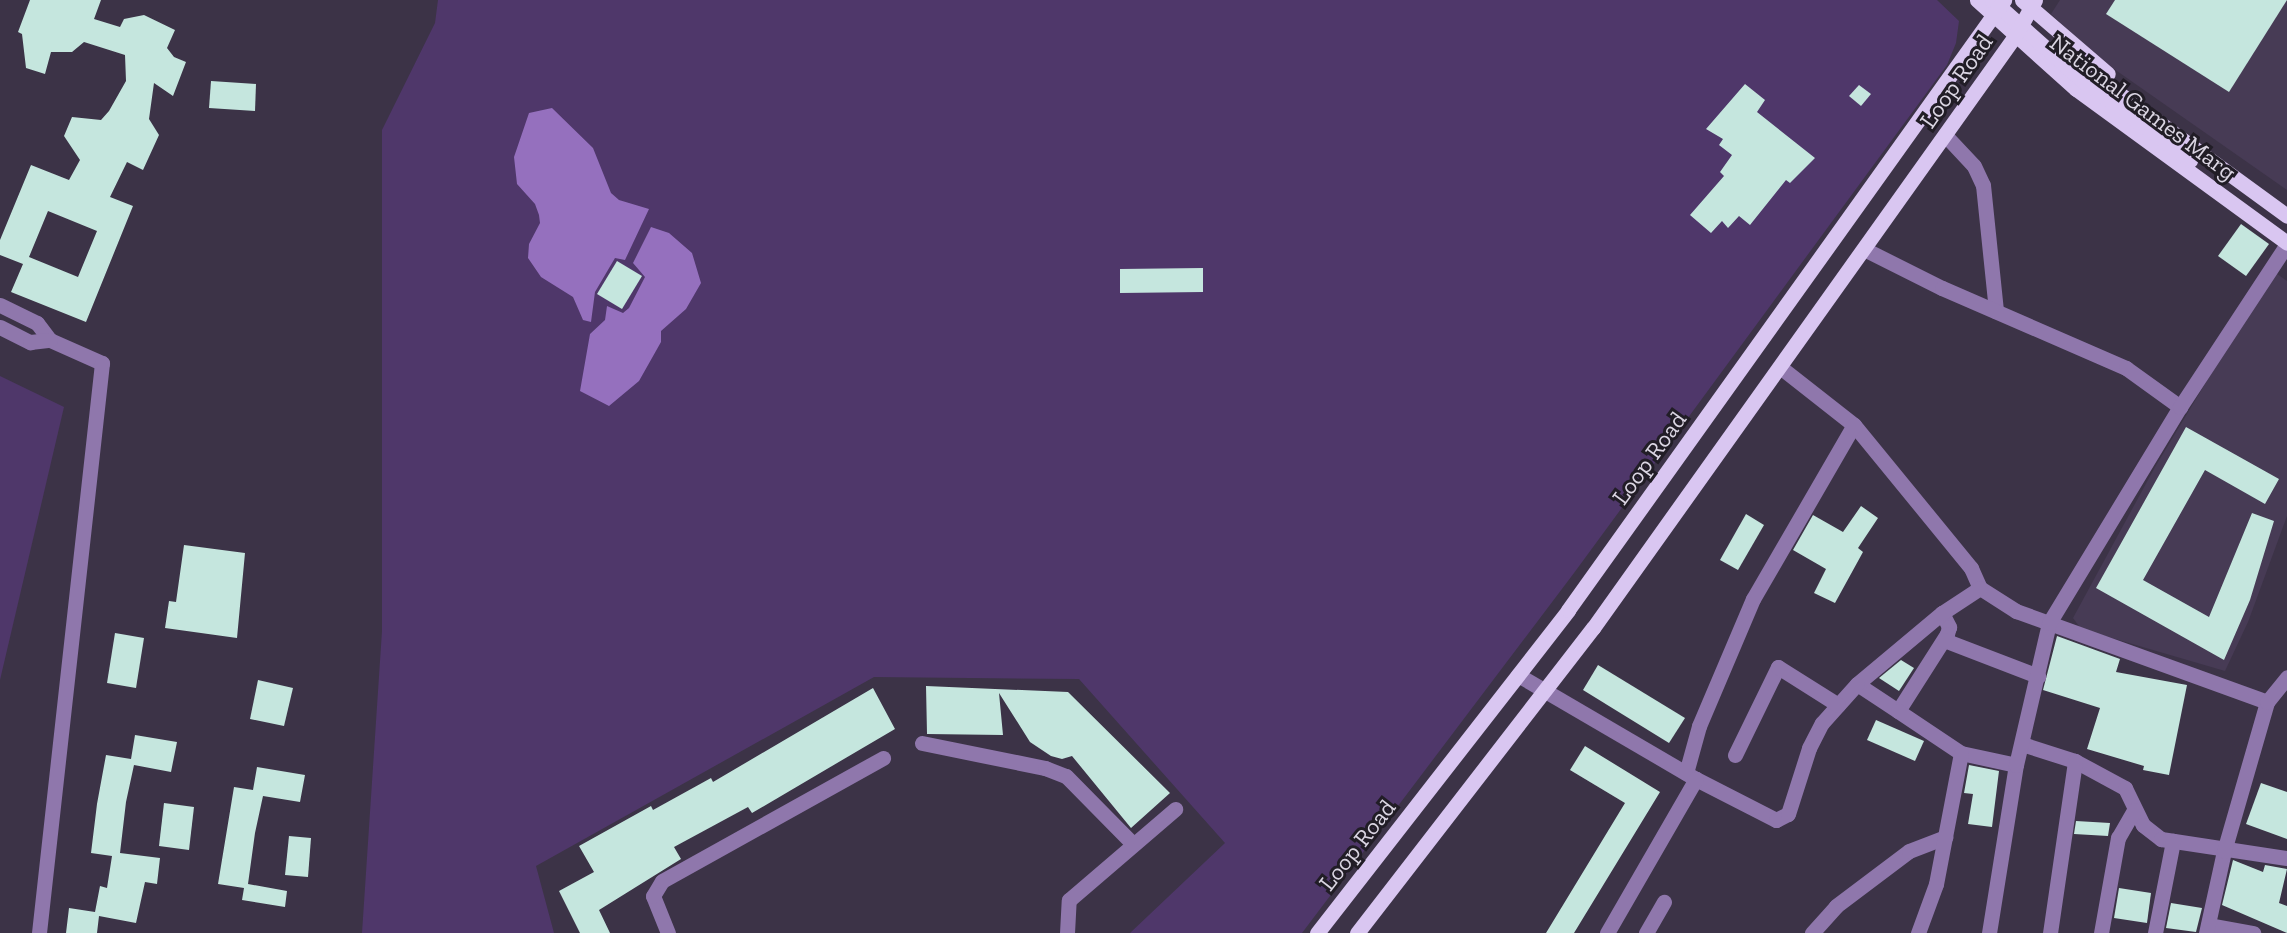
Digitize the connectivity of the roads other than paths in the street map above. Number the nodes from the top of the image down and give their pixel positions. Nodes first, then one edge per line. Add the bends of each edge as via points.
1 (1977, 0) edge
2 (2005, 0) edge
3 (2029, 3) edge
4 (1992, 8) edge
5 (2015, 36) junction
6 (2094, 63) junction
7 (2076, 89) junction
8 (1945, 135) junction
9 (2287, 203) edge
10 (2287, 216) edge
11 (2287, 231) edge
12 (2287, 244) edge
13 (1864, 249) junction
14 (0, 304) edge
15 (1996, 311) junction
16 (0, 327) edge
17 (50, 340) junction
18 (1780, 367) junction
19 (2180, 407) junction
20 (1854, 425) junction
21 (1980, 588) junction
22 (1942, 613) junction
23 (2049, 623) junction
24 (1944, 640) junction
25 (1518, 675) junction
26 (2038, 676) junction
27 (1857, 684) junction
28 (2284, 686) edge
29 (1545, 691) junction
30 (2267, 702) junction
31 (1838, 705) junction
32 (1898, 711) junction
33 (922, 742) dead end
34 (2022, 744) junction
35 (1961, 753) junction
36 (1735, 755) dead end
37 (883, 758) dead end
38 (2076, 760) junction
39 (2016, 765) junction
40 (1691, 776) junction
41 (1175, 809) dead end
42 (2134, 810) junction
43 (1945, 837) junction
44 (2173, 841) junction
45 (1132, 843) junction
46 (2224, 851) junction
47 (2287, 858) edge
48 (1664, 902) dead end
49 (2207, 929) edge
50 (39, 933) edge
51 (668, 933) edge
52 (1067, 933) edge
53 (1317, 933) edge
54 (1357, 933) edge
55 (1607, 933) edge
56 (1646, 933) edge
57 (1812, 933) edge
58 (1918, 933) edge
59 (1989, 933) edge
60 (2050, 933) edge
61 (2101, 933) edge
62 (2155, 933) edge
63 (2253, 933) edge

1 - 4 main road, National Games Marg
2 - 4 main road, Loop Road
2 - 10 main road via 2080,66
3 - 5 main road, Loop Road
3 - 6 main road, National Games Marg
4 - 5 main road, National Games Marg
4 - 11 main road via 2084,82
4 - 25 main road, Loop Road
5 - 7 main road, National Games Marg
5 - 8 main road, Loop Road
6 - 7 main road
6 - 9 main road, National Games Marg
7 - 12 main road, National Games Marg
8 - 13 main road, Loop Road
8 - 15 street via 1974,166 1983,185
12 - 19 street
13 - 15 street
13 - 18 main road, Loop Road
14 - 17 street via 37,323
15 - 19 street via 2126,368
16 - 17 street via 30,342
17 - 50 street via 102,363
18 - 20 street
18 - 29 main road, Loop Road
19 - 23 street
20 - 21 street via 1971,568
20 - 40 street via 1753,599 1699,726
21 - 22 street
21 - 23 street via 2016,611
22 - 24 street via 1949,627
22 - 27 street
23 - 26 street
23 - 30 street
24 - 26 street
24 - 32 street
25 - 29 street
25 - 53 main road, Loop Road
26 - 34 street
27 - 31 street
27 - 32 street
28 - 30 street
29 - 40 street
29 - 54 main road, Loop Road
30 - 46 street
31 - 36 street via 1778,667
31 - 40 street via 1822,723 1809,748 1798,786 1782,820
32 - 35 street
33 - 45 street via 1046,768 1066,776
34 - 38 street
34 - 39 street
35 - 39 street
35 - 43 street
37 - 51 street via 662,881 652,896
38 - 42 street via 2126,788
38 - 60 street
39 - 59 street
40 - 55 street
41 - 45 street
42 - 44 street via 2143,825 2161,839
42 - 61 street via 2118,838
43 - 57 street via 1909,851 1836,906
43 - 58 street via 1936,884
44 - 46 street
44 - 62 street
45 - 52 street via 1069,900
46 - 47 street
46 - 49 street
48 - 56 street
49 - 63 street

